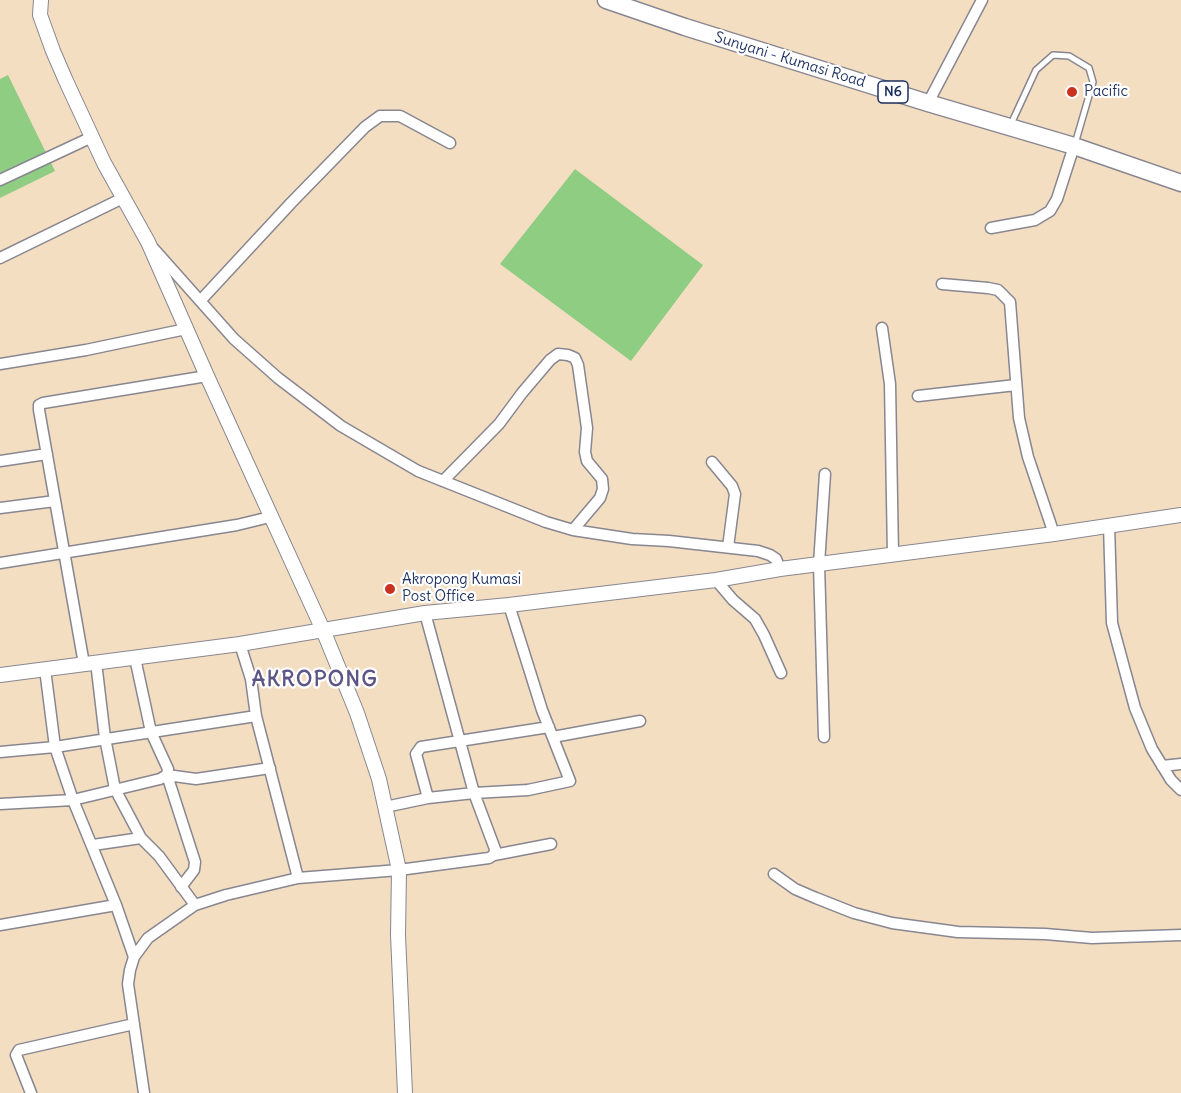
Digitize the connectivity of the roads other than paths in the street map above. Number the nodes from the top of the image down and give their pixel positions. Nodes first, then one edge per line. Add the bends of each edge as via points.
1 (32, 0) edge
2 (41, 0) edge
3 (606, 0) edge
4 (982, 0) edge
5 (40, 15) junction
6 (928, 103) junction
7 (1010, 126) junction
8 (92, 137) junction
9 (450, 143) dead end
10 (1074, 146) junction
11 (0, 180) edge
12 (1181, 183) edge
13 (123, 198) junction
14 (991, 228) dead end
15 (148, 242) junction
16 (0, 258) edge
17 (942, 284) dead end
18 (201, 300) junction
19 (882, 328) dead end
20 (186, 329) junction
21 (0, 364) edge
22 (207, 376) junction
23 (1016, 386) junction
24 (918, 396) dead end
25 (47, 454) junction
26 (0, 461) edge
27 (712, 462) dead end
28 (825, 474) dead end
29 (443, 481) junction
30 (55, 501) junction
31 (0, 508) edge
32 (1181, 515) edge
33 (270, 517) junction
34 (1109, 525) junction
35 (573, 530) junction
36 (1054, 534) junction
37 (728, 547) junction
38 (65, 554) junction
39 (894, 555) junction
40 (0, 563) edge
41 (819, 564) junction
42 (780, 569) junction
43 (716, 580) junction
44 (509, 605) junction
45 (425, 613) junction
46 (323, 630) junction
47 (240, 644) junction
48 (135, 658) junction
49 (90, 663) junction
50 (45, 669) junction
51 (781, 672) dead end
52 (0, 675) edge
53 (256, 716) junction
54 (640, 721) dead end
55 (151, 732) junction
56 (551, 732) junction
57 (824, 737) dead end
58 (105, 738) junction
59 (460, 741) junction
60 (55, 747) junction
61 (0, 752) edge
62 (1181, 764) edge
63 (1162, 766) junction
64 (270, 768) junction
65 (166, 775) junction
66 (115, 789) junction
67 (1181, 790) edge
68 (474, 793) junction
69 (428, 798) junction
70 (72, 800) junction
71 (0, 804) edge
72 (385, 807) junction
73 (141, 837) junction
74 (551, 844) dead end
75 (93, 845) junction
76 (494, 855) junction
77 (399, 870) junction
78 (774, 874) dead end
79 (298, 878) junction
80 (181, 887) junction
81 (116, 904) junction
82 (195, 905) junction
83 (0, 925) edge
84 (1181, 935) edge
85 (134, 957) junction
86 (134, 1024) junction
87 (31, 1093) edge
88 (144, 1093) edge
89 (405, 1093) edge

1 - 5 street
2 - 5 street
3 - 6 main road, Sunyani - Kumasi Road / N6
4 - 6 street
5 - 8 street
6 - 7 main road, Sunyani - Kumasi Road / N6
7 - 10 main road, Sunyani - Kumasi Road / N6
7 - 10 lane via 1036,70 1053,55 1069,56 1089,68 1093,82
8 - 11 street
8 - 13 street
9 - 18 street via 400,116 381,116 365,127
10 - 12 main road, Sunyani - Kumasi Road / N6
10 - 14 street via 1058,199 1050,211 1035,220
13 - 15 street
13 - 16 street
15 - 18 street
15 - 20 street
17 - 23 street via 998,290 1008,298
18 - 29 street via 234,339 341,426 418,471
19 - 39 street via 890,384
20 - 21 street
20 - 22 street
22 - 25 street via 43,403 39,410
22 - 33 street
23 - 24 street
23 - 36 street via 1028,457
25 - 26 street
25 - 30 street
27 - 37 street via 735,494
28 - 41 street
29 - 35 street
29 - 35 street via 487,437 550,360 558,354 568,355 578,365 587,428 587,461 602,479 603,489
30 - 31 street
30 - 38 street
32 - 34 street
33 - 38 street
33 - 46 street
34 - 36 street
34 - 63 street via 1112,622 1142,728
35 - 37 street
36 - 39 street
37 - 42 street via 770,555
38 - 40 street
38 - 49 street
39 - 41 street
41 - 42 street
41 - 57 street
42 - 43 street
43 - 44 street
43 - 51 street via 755,619
44 - 45 street
44 - 56 street
45 - 46 street
45 - 59 street
46 - 47 street
46 - 72 street via 357,713
47 - 48 street
47 - 53 street via 251,679
48 - 49 street
48 - 55 street
49 - 50 street
49 - 58 street
50 - 52 street
50 - 60 street
53 - 55 street
53 - 64 street
54 - 56 street
55 - 58 street
55 - 65 street via 168,769
56 - 59 street
56 - 68 street via 570,778 568,782 528,790
58 - 60 street
58 - 66 street
59 - 68 street
59 - 69 street via 417,750
60 - 61 street
60 - 70 street
62 - 63 street
63 - 67 street
64 - 65 street via 196,779
64 - 79 street
65 - 66 street
65 - 80 street via 195,862 194,870
66 - 70 street
66 - 73 street
68 - 69 street
68 - 76 street
69 - 72 street
70 - 71 street
70 - 75 street
72 - 77 street
73 - 75 street
73 - 80 street
74 - 76 street
75 - 81 street
76 - 77 street
77 - 79 street
77 - 89 street
78 - 84 street via 816,898 892,923 958,932 1100,938
79 - 82 street
80 - 82 street
81 - 83 street
81 - 85 street
82 - 85 street via 148,938
85 - 86 street via 128,984
86 - 87 street via 19,1050 16,1054
86 - 88 street

